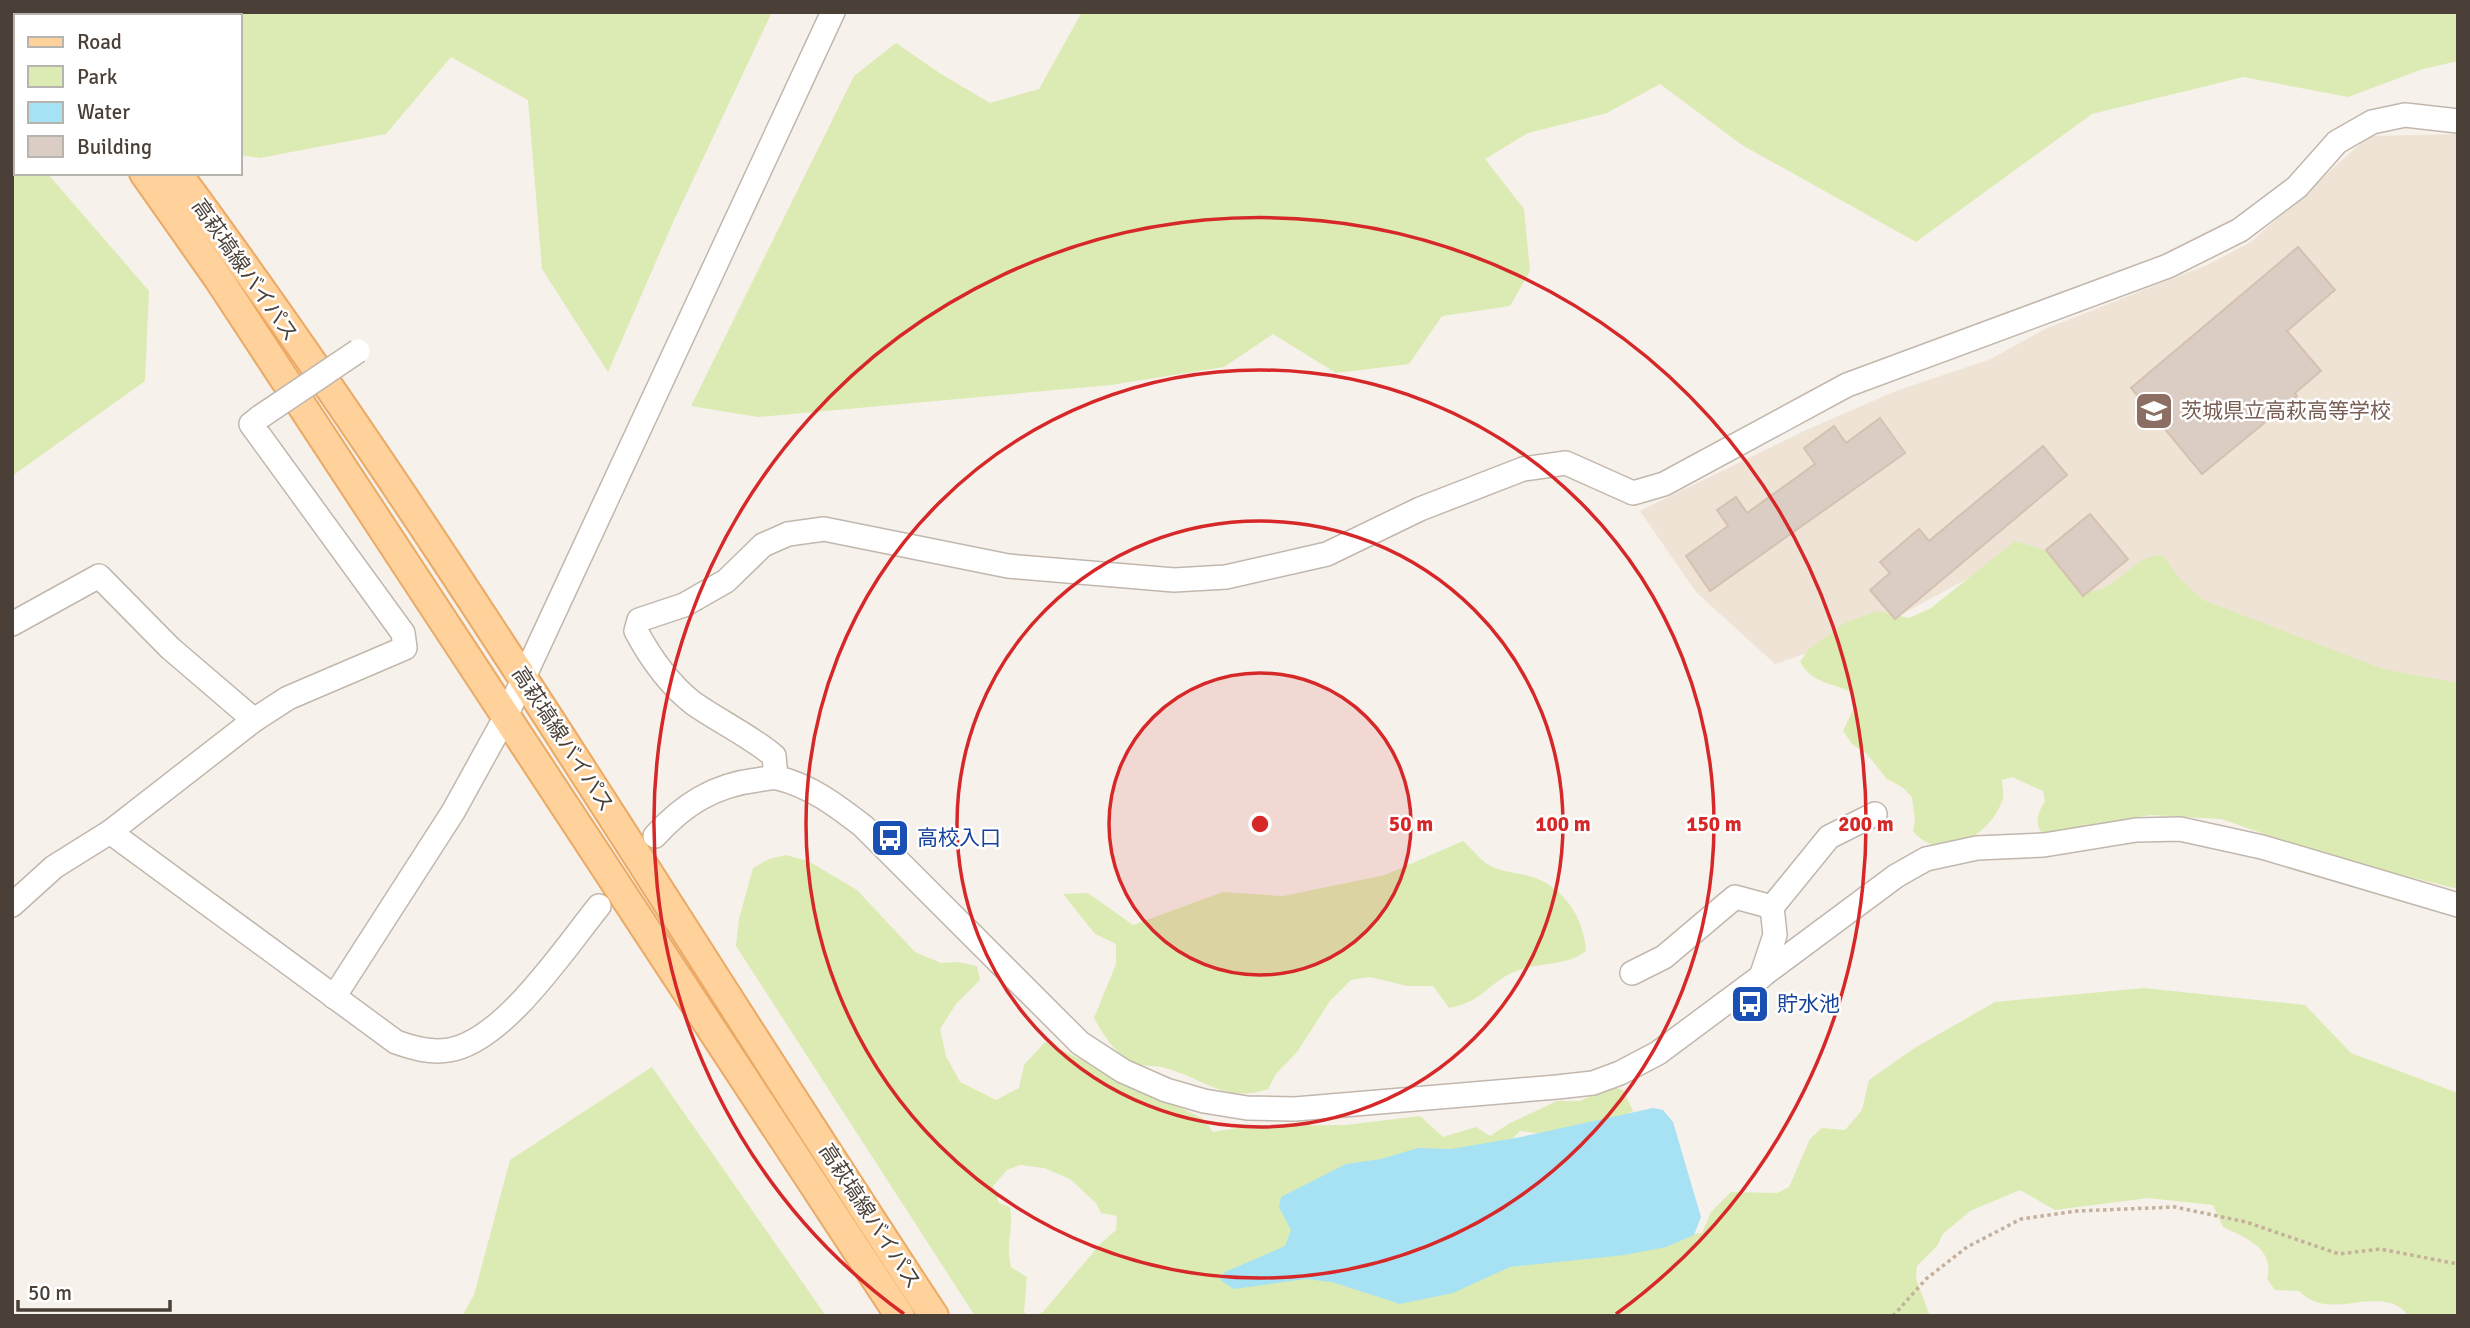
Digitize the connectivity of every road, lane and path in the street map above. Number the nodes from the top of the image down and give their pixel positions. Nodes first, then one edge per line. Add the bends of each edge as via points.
1 (833, 12) edge
2 (2458, 121) edge
3 (146, 175) edge
4 (178, 175) edge
5 (362, 350) dead end
6 (12, 624) edge
7 (523, 678) junction
8 (506, 716) junction
9 (254, 720) junction
10 (776, 778) junction
11 (1875, 814) dead end
12 (110, 832) junction
13 (655, 836) dead end
14 (12, 905) edge
15 (2458, 905) edge
16 (599, 906) dead end
17 (1772, 907) junction
18 (1632, 973) dead end
19 (1760, 977) junction
20 (334, 997) junction
21 (2458, 1264) edge
22 (895, 1308) edge
23 (934, 1316) edge
24 (1893, 1316) edge

1 - 7 street
2 - 10 street via 2404,115 2372,122 2337,142 2297,187 2241,230 2168,266 1847,385 1664,484 1633,494 1566,463 1523,468 1420,509 1327,554 1226,577 1174,580 1008,566 824,529 788,534 763,545 715,587 684,605 639,620 636,631 673,684 693,703 774,757
3 - 8 main road, 高萩塙線バイパス
4 - 7 main road, 高萩塙線バイパス via 278,314
5 - 9 street, bridge via 251,424 403,633 405,648 331,677
6 - 9 street via 99,576 170,648
7 - 8 street
7 - 23 main road, 高萩塙線バイパス
8 - 20 street via 453,812
8 - 22 main road, 高萩塙線バイパス
9 - 12 street
10 - 13 street via 710,791 680,811
10 - 19 street via 834,803 863,826 1080,1043 1123,1071 1204,1101 1295,1109 1593,1083 1658,1053
11 - 17 street via 1829,838
12 - 14 street via 54,867
12 - 20 street
15 - 19 street via 2217,836 2180,829 2136,830 2044,845 1977,848 1926,859 1896,876
16 - 20 street via 507,1017 466,1045 434,1051 396,1042
17 - 18 street via 1735,897 1664,957
17 - 19 street via 1775,935
21 - 24 path via 2380,1249 2339,1254 2246,1222 2175,1207 2077,1211 2021,1219 1967,1247 1926,1279

